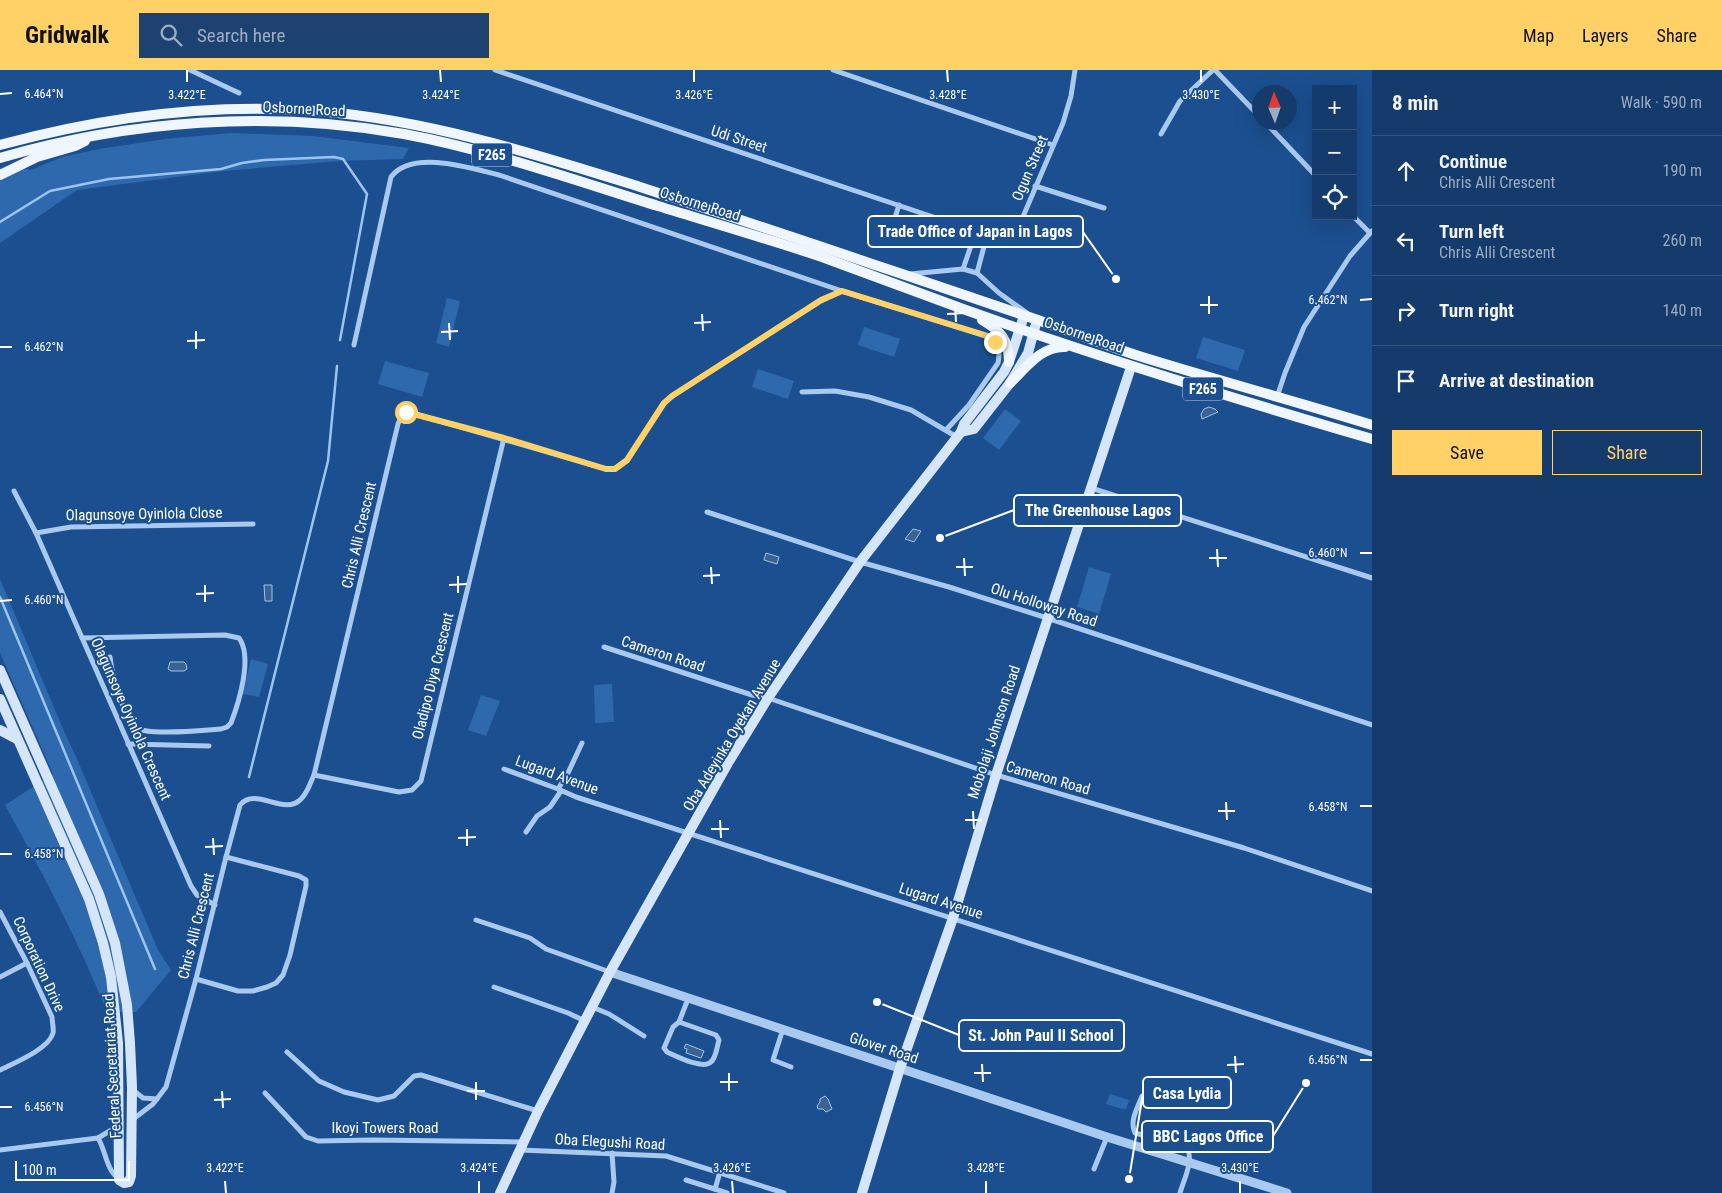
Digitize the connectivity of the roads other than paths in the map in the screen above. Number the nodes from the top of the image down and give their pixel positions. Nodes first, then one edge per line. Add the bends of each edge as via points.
1 (190, 70) edge
2 (495, 70) edge
3 (833, 70) edge
4 (1075, 70) edge
5 (1214, 70) edge
6 (847, 72) edge
7 (239, 93) dead end
8 (1252, 109) edge
9 (1273, 130) edge
10 (98, 134) junction
11 (1161, 134) dead end
12 (0, 145) edge
13 (1053, 145) junction
14 (0, 158) edge
15 (0, 175) edge
16 (1315, 175) edge
17 (1035, 186) junction
18 (899, 205) junction
19 (1104, 208) dead end
20 (1357, 220) edge
21 (892, 227) dead end
22 (976, 231) junction
23 (1371, 232) edge
24 (987, 235) junction
25 (963, 269) junction
26 (977, 273) junction
27 (904, 274) junction
28 (842, 291) junction
29 (966, 310) junction
30 (1024, 316) junction
31 (1037, 320) junction
32 (1021, 328) junction
33 (1034, 334) junction
34 (354, 345) dead end
35 (1071, 347) junction
36 (1009, 362) junction
37 (1131, 367) junction
38 (1010, 383) junction
39 (802, 392) dead end
40 (1277, 397) junction
41 (1372, 425) edge
42 (946, 430) junction
43 (959, 435) junction
44 (504, 438) junction
45 (1372, 440) edge
46 (1091, 488) junction
47 (14, 491) dead end
48 (708, 512) dead end
49 (253, 524) dead end
50 (36, 533) junction
51 (860, 562) junction
52 (1372, 578) edge
53 (1047, 618) junction
54 (82, 638) junction
55 (604, 647) dead end
56 (110, 657) dead end
57 (0, 670) edge
58 (768, 698) junction
59 (0, 699) edge
60 (1372, 725) edge
61 (0, 730) edge
62 (18, 739) junction
63 (582, 743) dead end
64 (128, 744) junction
65 (209, 746) dead end
66 (504, 769) dead end
67 (314, 775) junction
68 (996, 775) junction
69 (560, 790) junction
70 (526, 832) dead end
71 (690, 833) junction
72 (226, 857) junction
73 (1372, 891) edge
74 (215, 904) junction
75 (0, 912) edge
76 (953, 918) junction
77 (476, 920) dead end
78 (27, 963) junction
79 (610, 972) junction
80 (0, 977) edge
81 (196, 979) junction
82 (494, 987) dead end
83 (688, 999) junction
84 (592, 1007) junction
85 (585, 1021) junction
86 (679, 1022) junction
87 (783, 1029) junction
88 (644, 1036) dead end
89 (287, 1052) dead end
90 (1372, 1054) edge
91 (791, 1067) dead end
92 (900, 1068) junction
93 (0, 1070) edge
94 (132, 1087) junction
95 (265, 1094) dead end
96 (1142, 1096) dead end
97 (157, 1098) junction
98 (538, 1111) junction
99 (132, 1120) junction
100 (119, 1125) junction
101 (98, 1138) junction
102 (1107, 1138) junction
103 (522, 1146) junction
104 (0, 1150) edge
105 (612, 1153) junction
106 (1189, 1162) junction
107 (1094, 1169) dead end
108 (720, 1172) junction
109 (119, 1180) junction
110 (686, 1180) dead end
111 (714, 1189) junction
112 (500, 1193) edge
113 (612, 1193) edge
114 (726, 1193) edge
115 (784, 1193) edge
116 (862, 1193) edge
117 (1180, 1193) edge
118 (1287, 1193) edge

1 - 7 street
2 - 18 street, Udi Street
3 - 6 street
4 - 13 street, Ogun Street via 1071,96
5 - 8 street
5 - 11 street via 1180,101
6 - 13 street
9 - 16 street
10 - 14 main road, Osborne Road / F265
10 - 15 main road
10 - 29 main road, Osborne Road / F265 via 210,122 268,121 404,134 495,155 565,176 822,257
12 - 27 main road, Osborne Road / F265 via 75,127 171,113 281,109 380,119 531,153
13 - 17 street, Ogun Street
17 - 19 street
17 - 24 street, Ogun Street via 1013,237
18 - 21 street
18 - 22 street, Udi Street
20 - 23 street
22 - 24 street, Ogun Street
22 - 25 street
23 - 40 street via 1350,256 1304,328
24 - 26 street
25 - 26 street
25 - 27 street
26 - 31 street
27 - 30 main road, Osborne Road / F265
28 - 34 street via 499,175 451,163 428,162 402,168 391,177
28 - 42 street via 988,336 995,342 1000,355 998,363 969,405
28 - 44 street, Chris Alli Crescent via 821,300 672,396 664,403 627,460 615,469
29 - 32 main road, Osborne Road / F265
29 - 36 main road via 1004,338
30 - 31 main road, Osborne Road / F265
30 - 32 main road, Oba Adeyinka Oyekan Avenue
31 - 33 main road
31 - 40 main road, Osborne Road / F265 via 1136,355
32 - 33 main road, Osborne Road / F265
32 - 36 main road, Oba Adeyinka Oyekan Avenue
33 - 35 main road, Osborne Road / F265
33 - 38 main road via 1028,353
35 - 37 main road, Osborne Road / F265
35 - 38 main road via 1056,346 1039,355
36 - 43 main road, Oba Adeyinka Oyekan Avenue
37 - 45 main road, Osborne Road / F265
37 - 46 main road, Mobolaji Johnson Road
38 - 43 main road via 974,429
39 - 42 street via 835,391 868,397 911,410
40 - 41 main road, Osborne Road / F265
42 - 43 street
43 - 51 main road, Oba Adeyinka Oyekan Avenue
44 - 67 street, Oladipo Diya Crescent via 421,781 412,790 399,792
44 - 67 street, Chris Alli Crescent via 412,412 402,414
46 - 52 street
46 - 53 main road, Mobolaji Johnson Road
47 - 50 street, Olagunsoye Oyinlola Crescent
48 - 51 street, Olu Holloway Road
49 - 50 street, Olagunsoye Oyinlola Close via 71,527
50 - 54 street, Olagunsoye Oyinlola Crescent
51 - 53 street, Olu Holloway Road
51 - 58 main road, Oba Adeyinka Oyekan Avenue
53 - 60 street, Olu Holloway Road
53 - 68 main road, Mobolaji Johnson Road
54 - 56 street via 239,638 242,641 244,670 231,723 221,729 154,732 137,728 116,687
54 - 64 street, Olagunsoye Oyinlola Crescent
55 - 58 street, Cameron Road
57 - 94 main road, Federal Secretariat Road via 104,908 126,998
58 - 68 street, Cameron Road
58 - 71 main road, Oba Adeyinka Oyekan Avenue
59 - 62 main road, Federal Secretariat Road
61 - 62 main road
62 - 100 main road, Federal Secretariat Road via 89,899 103,943 115,1006
63 - 69 street
64 - 65 street
64 - 74 street, Olagunsoye Oyinlola Crescent via 191,886 197,895
66 - 69 street, Lugard Avenue
67 - 72 street, Chris Alli Crescent via 305,795 295,804 245,800 240,805
68 - 73 street, Cameron Road via 1244,848
68 - 76 main road, Mobolaji Johnson Road
69 - 70 street via 550,807 537,816
69 - 71 street, Lugard Avenue
71 - 76 street, Lugard Avenue
71 - 79 main road, Oba Adeyinka Oyekan Avenue
72 - 74 street, Chris Alli Crescent
72 - 81 street via 306,880 290,955 283,975 267,988 238,991
74 - 81 street, Chris Alli Crescent
75 - 78 street, Corporation Drive
76 - 90 street, Lugard Avenue
76 - 92 main road, Mobolaji Johnson Road
77 - 79 street, Glover Road via 530,938 546,949
78 - 80 street
78 - 93 street, Corporation Drive via 52,1017 53,1033 38,1050
79 - 83 street, Glover Road
79 - 84 main road, Oba Adeyinka Oyekan Avenue
81 - 97 street, Chris Alli Crescent via 166,1087
82 - 85 street
83 - 86 street
83 - 87 street, Glover Road
84 - 85 main road, Oba Adeyinka Oyekan Avenue
84 - 88 street
85 - 98 main road, Oba Adeyinka Oyekan Avenue
86 - 86 street via 716,1035 719,1040 712,1061 702,1066 666,1052 664,1048 669,1034
87 - 91 street via 773,1060
87 - 92 street, Glover Road
89 - 98 street via 319,1081 344,1092 378,1100 394,1096 414,1076 421,1076
92 - 102 street, Glover Road
92 - 116 main road, Mobolaji Johnson Road
94 - 97 street via 143,1098
94 - 99 main road, Federal Secretariat Road
95 - 103 street, Ikoyi Towers Road via 306,1136 318,1140
96 - 106 street via 1133,1120 1134,1130 1140,1135 1187,1147
97 - 99 street, Chris Alli Crescent via 150,1108
98 - 103 main road, Oba Adeyinka Oyekan Avenue
99 - 109 main road, Federal Secretariat Road via 131,1176 129,1182
100 - 101 street
100 - 109 main road, Federal Secretariat Road
101 - 104 street
101 - 109 street via 110,1169
102 - 106 street, Glover Road
102 - 107 street
103 - 105 street, Oba Elegushi Road
103 - 112 main road, Oba Adeyinka Oyekan Avenue
105 - 108 street, Oba Elegushi Road via 666,1156
105 - 113 street
106 - 117 street
106 - 118 street, Glover Road
108 - 111 street
108 - 115 street, Oba Elegushi Road
110 - 111 street
111 - 114 street

